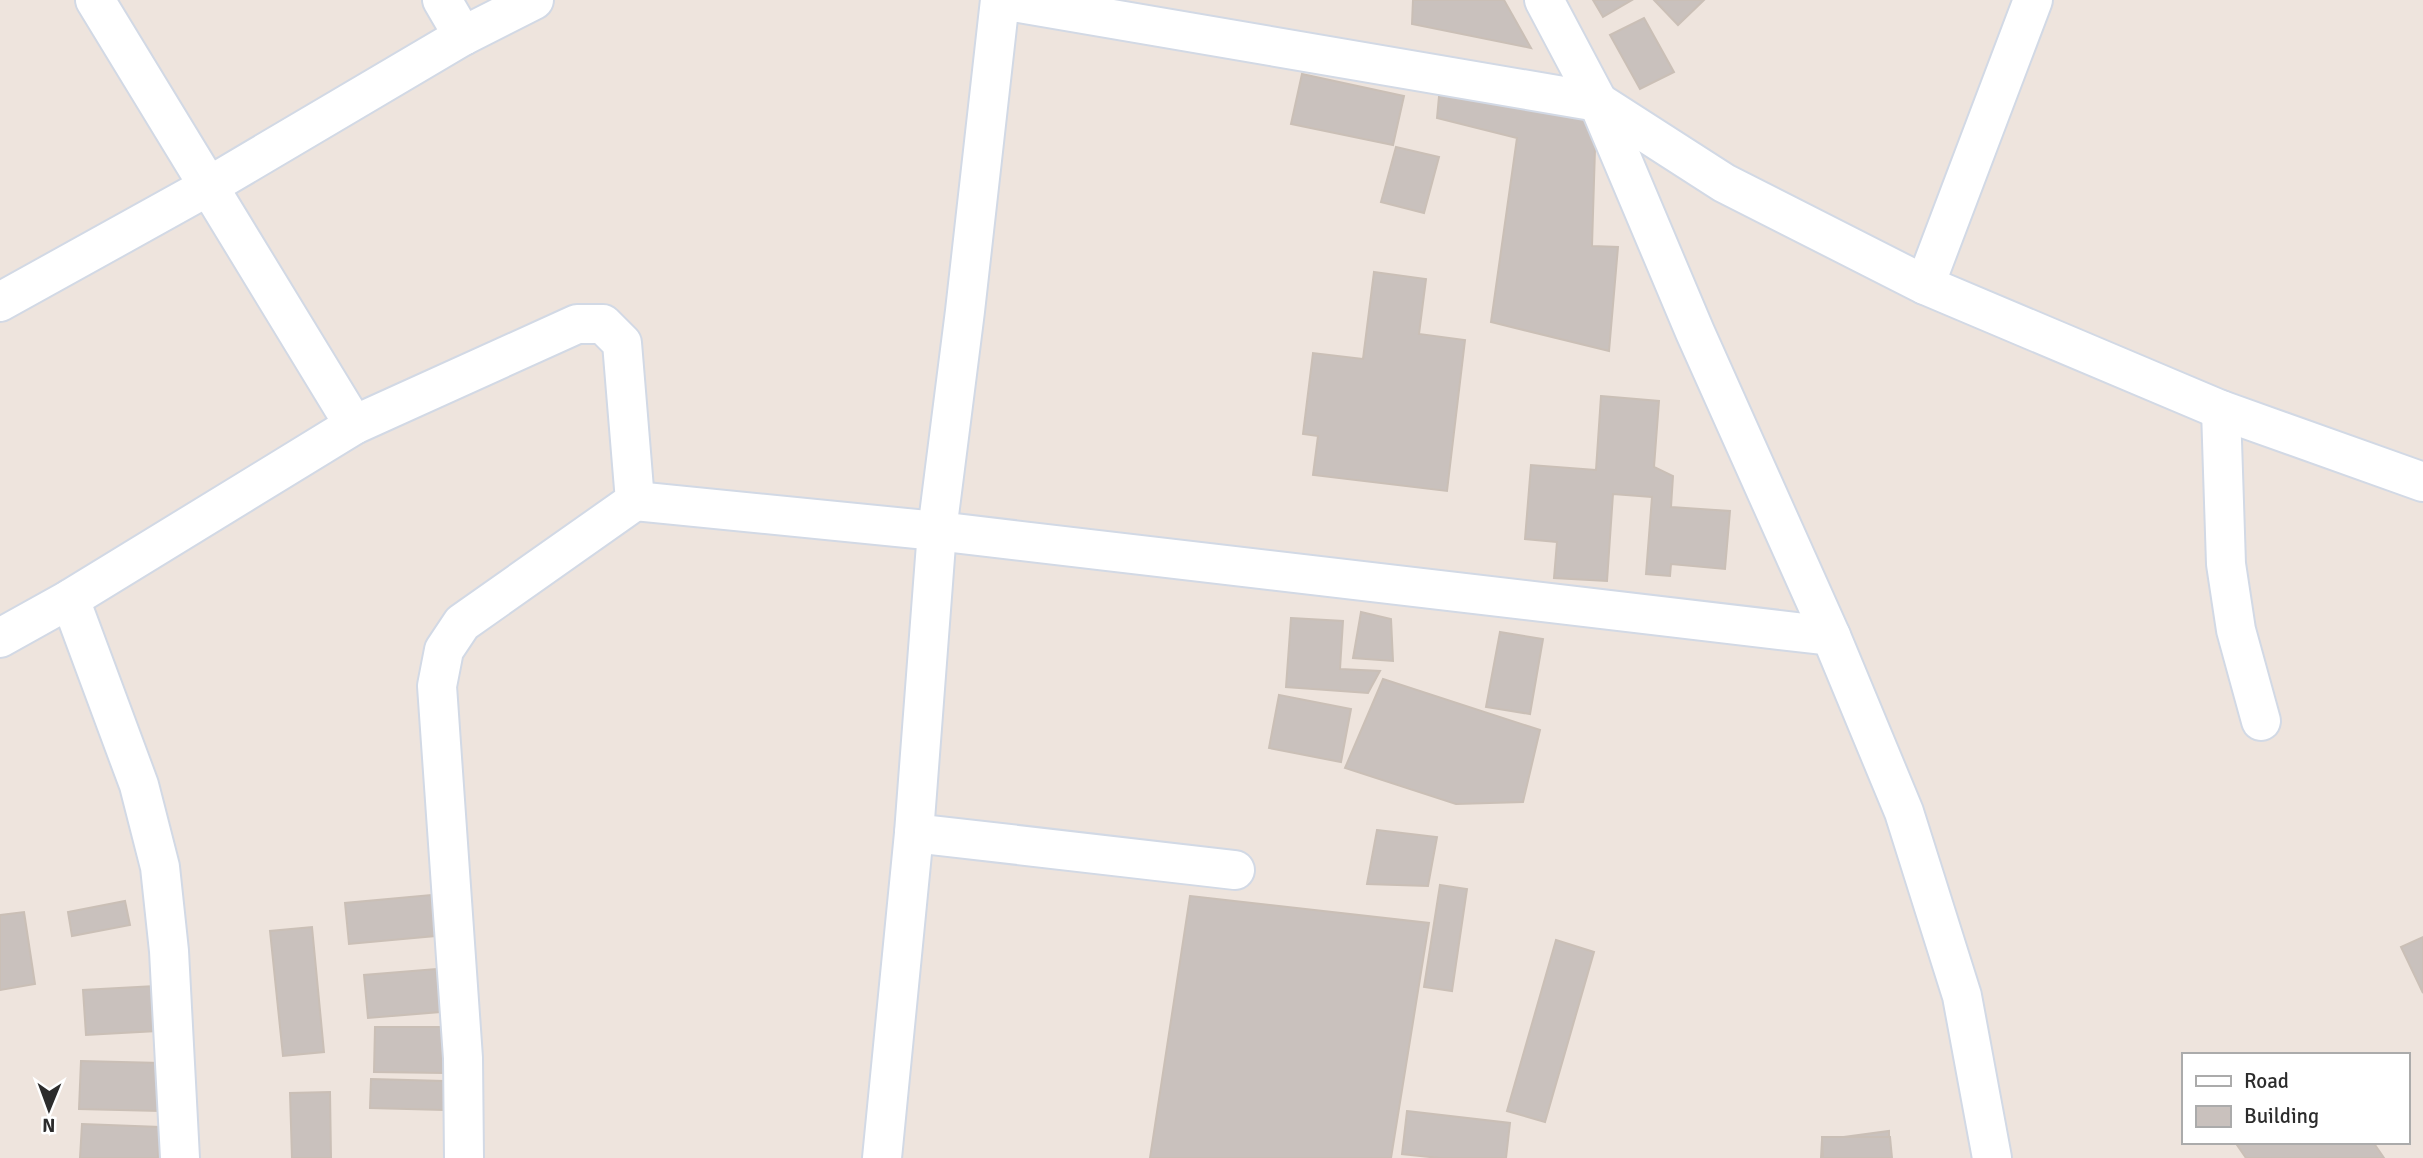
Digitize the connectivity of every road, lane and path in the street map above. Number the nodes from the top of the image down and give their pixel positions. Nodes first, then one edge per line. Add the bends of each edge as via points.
1 (95, 0) edge
2 (442, 0) edge
3 (534, 0) edge
4 (1000, 0) edge
5 (1544, 0) edge
6 (2033, 0) edge
7 (463, 36) junction
8 (1598, 102) junction
9 (209, 186) junction
10 (1925, 285) junction
11 (0, 302) edge
12 (2221, 410) junction
13 (354, 425) junction
14 (2423, 482) edge
15 (635, 501) junction
16 (937, 531) junction
17 (70, 599) junction
18 (1831, 636) junction
19 (0, 638) edge
20 (2261, 721) dead end
21 (914, 833) junction
22 (1235, 870) dead end
23 (180, 1158) edge
24 (464, 1158) edge
25 (882, 1158) edge
26 (1992, 1158) edge

1 - 9 street
2 - 7 street
3 - 7 street
4 - 8 street
4 - 16 street
5 - 8 street
6 - 10 street
7 - 9 street
8 - 10 street via 1724,183
8 - 18 street
9 - 11 street
9 - 13 street
10 - 12 street
12 - 14 street
12 - 20 street via 2226,564 2236,630
13 - 15 street via 577,324 603,324 622,343
13 - 17 street
15 - 16 street
15 - 24 street via 462,624 444,650 437,686 463,1058
16 - 18 street
16 - 21 street
17 - 19 street
17 - 23 street via 139,785 160,867
18 - 26 street via 1904,812 1958,983
21 - 22 street
21 - 25 street

